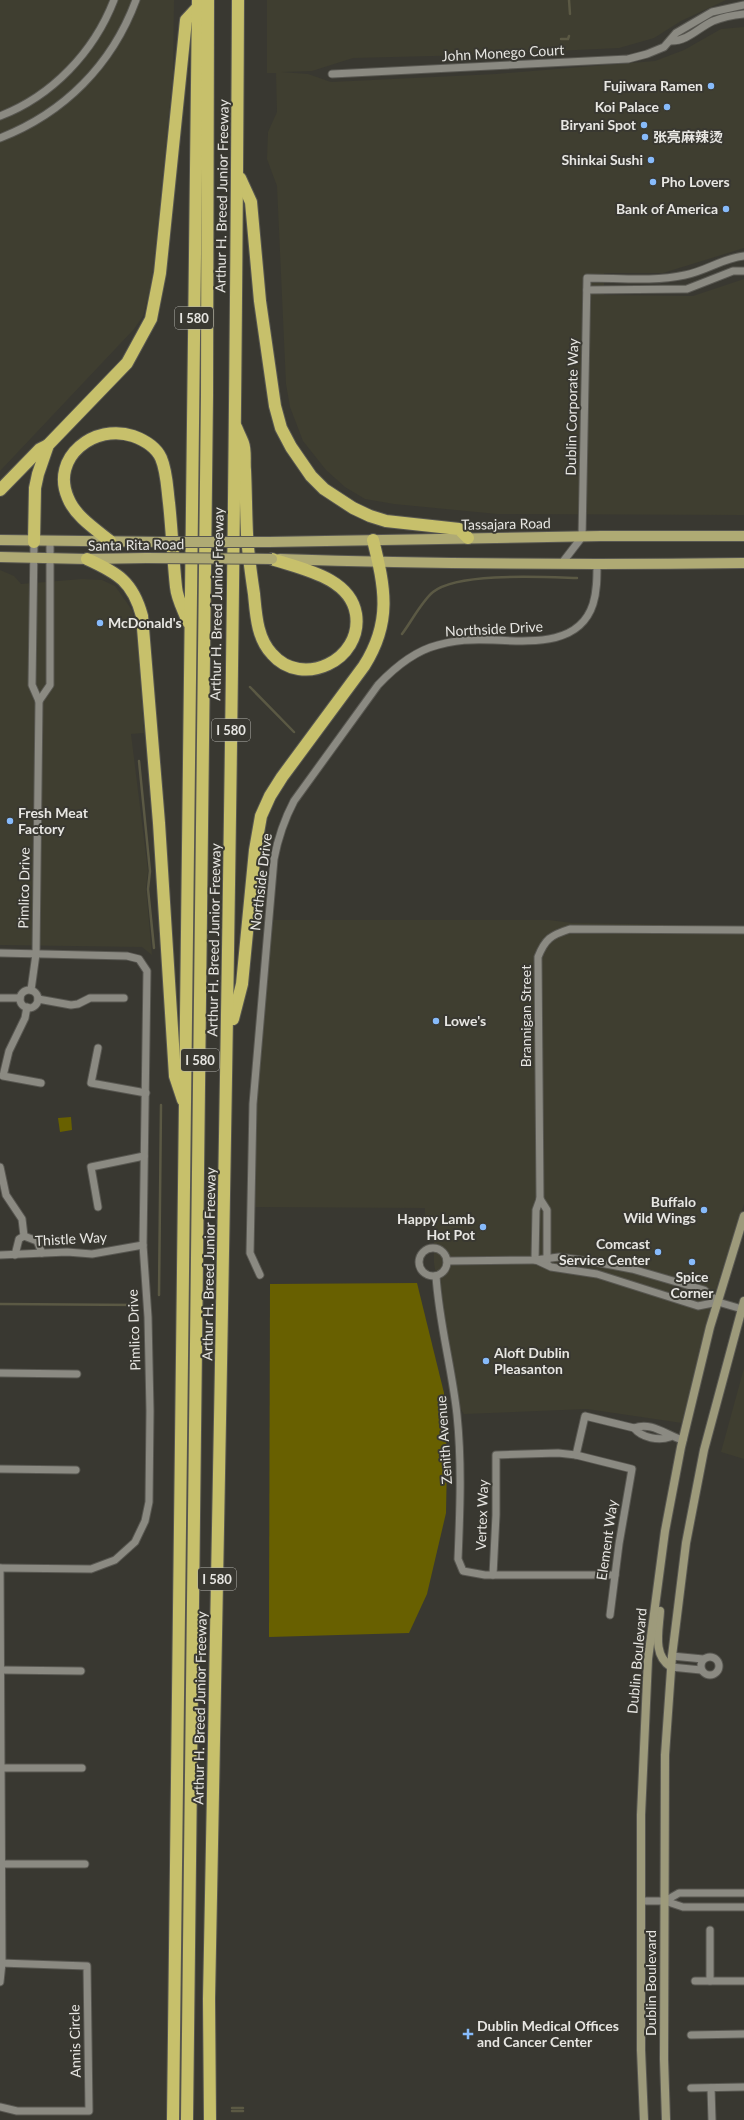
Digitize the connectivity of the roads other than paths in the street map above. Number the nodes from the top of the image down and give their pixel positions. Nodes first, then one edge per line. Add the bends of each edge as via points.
1 (114, 0) edge
2 (136, 0) edge
3 (238, 0) edge
4 (201, 2) edge
5 (744, 5) edge
6 (744, 14) edge
7 (671, 41) junction
8 (332, 74) dead end
9 (0, 116) edge
10 (0, 138) edge
11 (238, 175) junction
12 (744, 256) edge
13 (744, 271) edge
14 (586, 290) junction
15 (234, 422) junction
16 (48, 445) junction
17 (0, 490) edge
18 (744, 536) edge
19 (582, 537) junction
20 (468, 538) junction
21 (0, 540) edge
22 (373, 540) junction
23 (110, 541) junction
24 (34, 542) junction
25 (50, 542) junction
26 (269, 542) joint
27 (0, 557) edge
28 (34, 559) junction
29 (50, 559) junction
30 (272, 559) junction
31 (87, 560) junction
32 (379, 562) junction
33 (744, 563) edge
34 (562, 564) junction
35 (597, 564) junction
36 (190, 628) junction
37 (39, 701) junction
38 (744, 930) edge
39 (0, 953) edge
40 (36, 954) junction
41 (31, 990) junction
42 (0, 998) edge
43 (20, 998) junction
44 (124, 998) dead end
45 (38, 999) junction
46 (27, 1007) junction
47 (228, 1037) junction
48 (98, 1048) dead end
49 (41, 1083) dead end
50 (146, 1093) junction
51 (186, 1110) junction
52 (144, 1156) junction
53 (0, 1167) edge
54 (540, 1199) junction
55 (98, 1207) dead end
56 (744, 1216) edge
57 (24, 1236) junction
58 (143, 1245) junction
59 (42, 1253) junction
60 (0, 1255) edge
61 (15, 1255) junction
62 (535, 1260) junction
63 (447, 1261) junction
64 (547, 1262) junction
65 (260, 1275) dead end
66 (436, 1276) junction
67 (718, 1302) junction
68 (743, 1305) edge
69 (0, 1373) edge
70 (77, 1374) dead end
71 (683, 1440) junction
72 (576, 1455) junction
73 (0, 1469) edge
74 (76, 1470) dead end
75 (662, 1560) junction
76 (0, 1568) edge
77 (493, 1575) junction
78 (615, 1575) junction
79 (610, 1615) dead end
80 (672, 1656) junction
81 (703, 1659) junction
82 (671, 1667) junction
83 (1, 1670) edge
84 (701, 1670) junction
85 (81, 1671) dead end
86 (2, 1768) junction
87 (82, 1768) dead end
88 (1, 1864) edge
89 (85, 1864) dead end
90 (744, 1893) edge
91 (641, 1901) junction
92 (665, 1901) junction
93 (744, 1907) edge
94 (710, 1930) dead end
95 (1, 1963) edge
96 (696, 1980) dead end
97 (710, 1980) junction
98 (744, 1980) edge
99 (0, 1982) edge
100 (744, 2034) edge
101 (691, 2035) dead end
102 (744, 2087) edge
103 (691, 2088) dead end
104 (711, 2088) junction
105 (0, 2108) edge
106 (173, 2120) edge
107 (187, 2120) edge
108 (210, 2120) edge
109 (644, 2120) edge
110 (666, 2120) edge
111 (712, 2120) edge

1 - 9 street via 97,36 58,82 32,100
2 - 10 street via 128,21 113,47 71,97 43,117
3 - 11 highway, Arthur H. Breed Junior Freeway / I 580
4 - 16 highway via 186,20 160,274 151,319 127,363
4 - 36 highway, Arthur H. Breed Junior Freeway / I 580
4 - 107 highway, I 580 via 208,396
5 - 7 street, John Monego Court via 712,12 676,33
6 - 7 street, John Monego Court via 714,21 681,41
7 - 8 street, John Monego Court via 664,47 628,59
11 - 15 highway, Arthur H. Breed Junior Freeway / I 580
11 - 20 highway via 251,202 260,301 275,406 291,447 311,476 324,489 353,508 386,521 459,529
12 - 14 street, Dublin Corporate Way via 734,257 687,275 660,279 587,278
13 - 14 street via 733,271 687,289
14 - 19 street, Dublin Corporate Way
15 - 30 highway via 244,445 247,536 260,635 272,655 288,666 300,670 314,670 334,663 351,643 356,628 356,614 350,600 341,588 329,580
15 - 47 highway, Arthur H. Breed Junior Freeway / I 580
16 - 17 highway via 40,449
16 - 24 highway via 35,488
18 - 19 main road, Tassajara Road
19 - 20 main road, Tassajara Road
19 - 34 street
20 - 22 main road, Tassajara Road
21 - 24 main road, Santa Rita Road
22 - 26 main road, Tassajara Road
22 - 32 highway
23 - 25 main road, Santa Rita Road
23 - 26 main road, Santa Rita Road, bridge
23 - 36 highway via 72,506 64,483 69,461 76,449 100,434 125,433 151,445 160,457 166,476 176,590
24 - 25 main road, Santa Rita Road
24 - 28 street, Pimlico Drive
25 - 29 street
27 - 28 main road, Santa Rita Road
28 - 29 main road, Santa Rita Road
28 - 37 street, Pimlico Drive via 32,684
29 - 31 main road, Santa Rita Road
29 - 37 street via 50,685
30 - 31 main road, Santa Rita Road, bridge
30 - 32 main road
31 - 51 highway via 112,571 125,581 138,599 142,616 174,1076
32 - 34 main road
32 - 47 highway via 383,579 383,616 374,649 282,777 261,816 255,850 242,984
33 - 35 main road
34 - 35 main road
35 - 65 street, Northside Drive via 597,589 593,604 584,620 569,633 536,640 471,640 437,645 405,660 391,671 378,685 294,801 285,818 274,859 253,1104 250,1252
36 - 51 highway, Arthur H. Breed Junior Freeway / I 580
37 - 40 street, Pimlico Drive
38 - 54 street, Brannigan Street via 570,929 556,933 544,943 538,957
39 - 40 street
40 - 41 street, Pimlico Drive
40 - 50 street, Pimlico Drive via 139,958 147,971
41 - 43 street via 24,991
41 - 45 street via 36,992
42 - 43 street
43 - 46 street via 22,1004
44 - 45 street via 90,998 71,1005
45 - 46 street via 33,1007
46 - 49 street via 25,1018 9,1051 3,1076
47 - 108 highway, Arthur H. Breed Junior Freeway / I 580 via 209,1999
48 - 50 street via 91,1083
50 - 52 street, Pimlico Drive
51 - 106 highway, Arthur H. Breed Junior Freeway / I 580
52 - 55 street via 91,1167
52 - 58 street, Pimlico Drive
53 - 57 street via 6,1196 22,1219
54 - 62 street, Brannigan Street via 536,1210
54 - 64 street, Brannigan Street via 547,1210
56 - 67 main road, Dublin Boulevard
57 - 59 street via 36,1241
57 - 61 street via 19,1239
58 - 59 street, Thistle Way via 92,1254
58 - 76 street, Pimlico Drive via 150,1411 149,1502 145,1521 135,1542 115,1560 91,1569
59 - 61 street, Thistle Way
60 - 61 street, Thistle Way
62 - 63 street
62 - 64 street
63 - 66 street via 444,1271
63 - 66 street via 444,1254 437,1249 429,1250 422,1255 420,1263 423,1272
64 - 67 street via 597,1274 698,1306
64 - 67 street via 559,1257 632,1269 704,1290
66 - 77 street, Zenith Avenue via 438,1306 457,1415 461,1475 458,1559 463,1571
67 - 68 street
67 - 71 main road, Dublin Boulevard
68 - 80 main road, Dublin Boulevard via 703,1456 686,1543
69 - 70 street
71 - 72 street via 670,1437 665,1431 641,1425 634,1428 585,1416
71 - 75 main road, Dublin Boulevard
72 - 77 street, Vertex Way via 496,1455
72 - 78 street, Element Way via 632,1469
73 - 74 street
75 - 82 main road via 658,1647 661,1659
75 - 91 main road, Dublin Boulevard via 648,1659 643,1756
76 - 83 street
77 - 78 street
78 - 79 street, Element Way
80 - 81 street
80 - 82 main road, Dublin Boulevard
81 - 84 street via 700,1664
81 - 84 street via 714,1658 719,1668 711,1676
82 - 84 street
82 - 92 main road, Dublin Boulevard via 665,1755
83 - 85 street
83 - 86 street
86 - 87 street
86 - 88 street
88 - 89 street
88 - 95 street
90 - 92 street via 679,1893
91 - 92 street
91 - 109 main road, Dublin Boulevard via 641,2050
92 - 93 street via 681,1907
92 - 110 main road, Dublin Boulevard
94 - 97 street
95 - 99 street
95 - 105 street, Annis Circle via 87,1966 89,2111 17,2111
96 - 97 street
97 - 98 street
100 - 101 street
102 - 104 street
103 - 104 street
104 - 111 street

